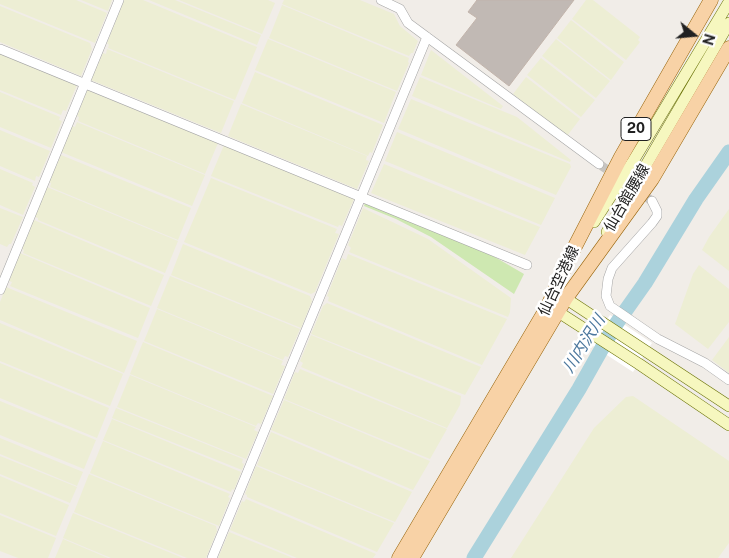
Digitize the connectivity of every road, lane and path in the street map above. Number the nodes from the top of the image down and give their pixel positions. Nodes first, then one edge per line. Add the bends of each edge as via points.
1 (119, 0) edge
2 (380, 0) edge
3 (711, 0) edge
4 (729, 2) edge
5 (729, 22) edge
6 (427, 38) junction
7 (711, 43) junction
8 (729, 48) edge
9 (0, 49) edge
10 (85, 84) junction
11 (599, 164) tunnel mouth
12 (361, 197) junction
13 (652, 201) dead end
14 (567, 262) junction
15 (527, 265) dead end
16 (584, 272) junction
17 (0, 290) edge
18 (554, 290) junction
19 (566, 298) junction
20 (553, 309) junction
21 (729, 380) edge
22 (729, 406) edge
23 (729, 425) edge
24 (212, 558) edge
25 (400, 558) edge
26 (412, 558) edge

1 - 10 street
2 - 6 street via 400,9 408,23
3 - 14 main road, 仙台空港線 / 20 via 621,157
4 - 7 main road
5 - 7 main road
6 - 11 street
6 - 12 street
7 - 14 main road, 仙台館腰線
7 - 16 main road, 仙台館腰線
8 - 16 main road, 仙台空港線 / 20 via 652,179
9 - 10 street
10 - 12 street
10 - 17 street
12 - 15 street
12 - 24 street
13 - 21 street via 657,216 612,268 606,296 613,310
14 - 18 main road, 仙台空港線 / 20
16 - 19 main road, 仙台空港線 / 20
18 - 19 main road
18 - 20 main road, 仙台空港線 / 20
19 - 20 main road, 仙台空港線 / 20
19 - 22 main road
20 - 23 main road
20 - 25 main road, 仙台空港線 / 20
20 - 26 main road, 仙台空港線 / 20

